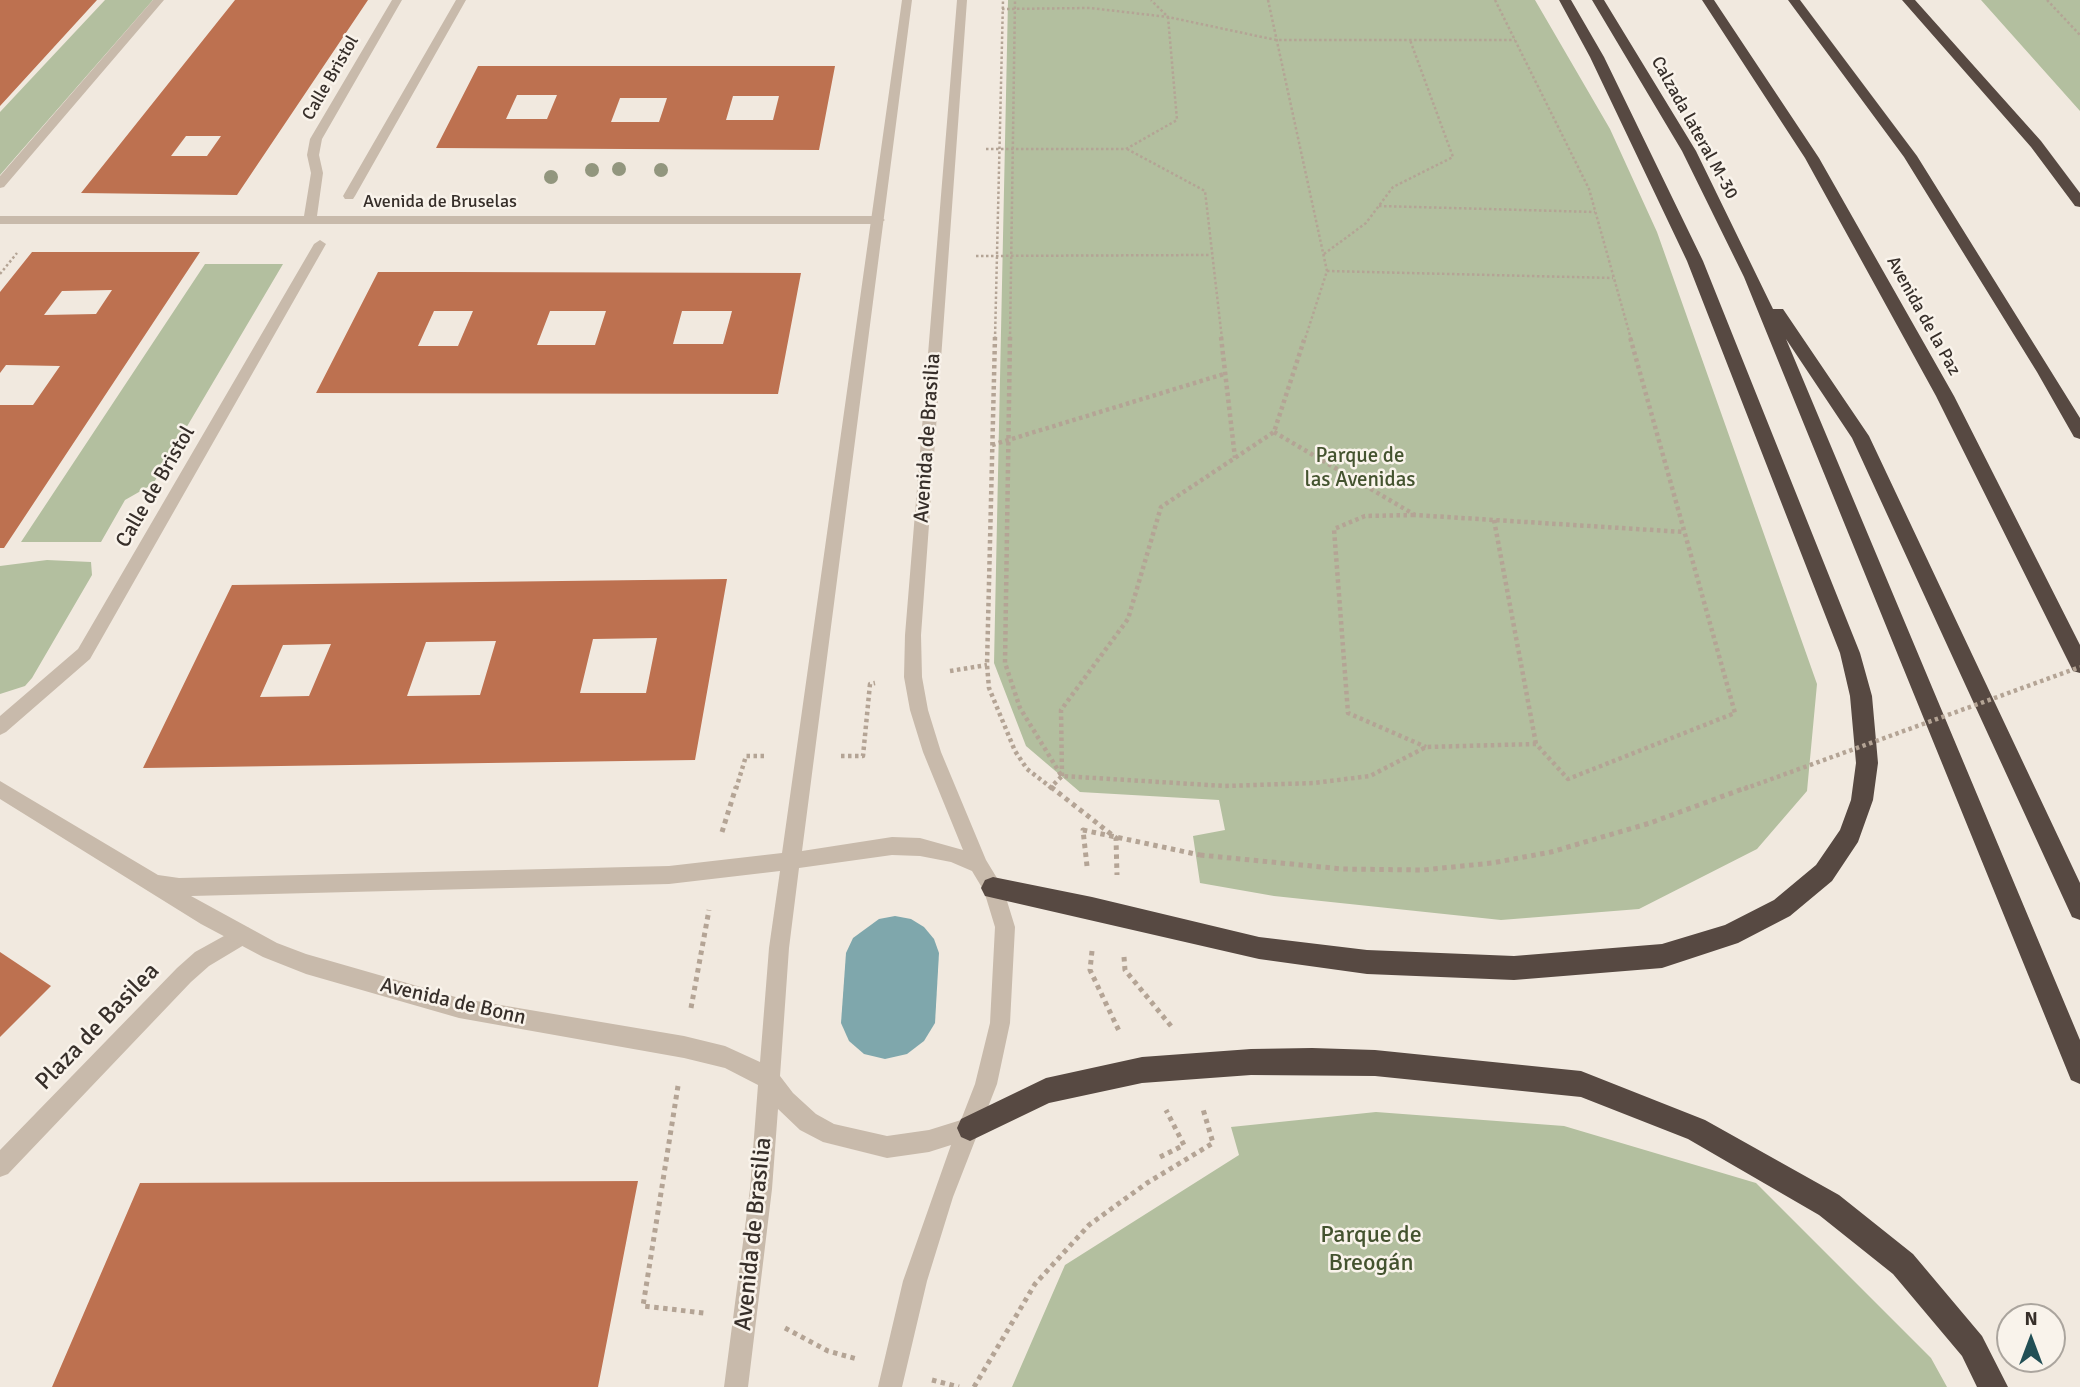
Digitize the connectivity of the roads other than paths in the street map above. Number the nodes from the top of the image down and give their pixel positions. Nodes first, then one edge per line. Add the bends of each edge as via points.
1 (159, 0) edge
2 (397, 0) edge
3 (461, 0) edge
4 (907, 0) edge
5 (962, 0) edge
6 (1565, 0) edge
7 (1598, 0) edge
8 (1708, 0) edge
9 (1794, 0) edge
10 (1908, 0) edge
11 (0, 184) edge
12 (349, 196) dead end
13 (2080, 203) edge
14 (310, 219) junction
15 (0, 220) edge
16 (879, 220) junction
17 (320, 244) dead end
18 (1752, 277) junction
19 (2080, 433) edge
20 (2080, 666) edge
21 (0, 727) edge
22 (0, 789) edge
23 (793, 860) junction
24 (979, 865) junction
25 (150, 881) junction
26 (993, 888) junction
27 (2080, 909) edge
28 (242, 935) junction
29 (2080, 1071) edge
30 (770, 1080) junction
31 (970, 1128) junction
32 (0, 1166) edge
33 (736, 1387) edge
34 (890, 1387) edge
35 (1993, 1387) edge

1 - 11 street
2 - 14 street, Calle Bristol via 316,139 317,173
3 - 12 street
4 - 16 street
5 - 24 street, Avenida de Brasilia via 913,677 932,752
6 - 26 highway via 1695,261 1850,653 1861,696 1867,763 1862,800 1850,835 1824,873 1782,908 1730,935 1662,956 1514,968 1367,962 1259,948
7 - 18 highway, Calzada lateral M-30 via 1689,151
8 - 20 highway, Avenida de la Paz via 1812,158 1919,348
9 - 19 highway via 1910,156
10 - 13 highway via 2036,144
14 - 15 street, Avenida de Bruselas
14 - 16 street, Avenida de Bruselas
16 - 23 street via 803,756
17 - 21 street, Calle de Bristol via 84,654
18 - 27 highway via 1860,436
18 - 29 highway
22 - 25 street, Avenida de Bonn
23 - 24 street, Avenida de Bonn via 892,846 920,847
23 - 25 street, Avenida de Bonn via 669,875 221,887 179,887
23 - 30 street, Avenida de Brasilia via 778,960
24 - 26 street, Avenida de Brasilia
25 - 28 street, Avenida de Bonn
26 - 31 street, Avenida de Brasilia via 1006,927 1000,1023
28 - 30 street, Avenida de Bonn via 306,964 394,991 459,1008 684,1047 725,1057
28 - 32 street, Plaza de Basilea via 184,975
30 - 31 street via 808,1122 831,1134 887,1147 929,1141
30 - 33 street, Avenida de Brasilia
31 - 34 street via 915,1282
31 - 35 highway via 1046,1091 1142,1070 1251,1062 1350,1062 1581,1084 1696,1129 1829,1205 1903,1264 1972,1346

